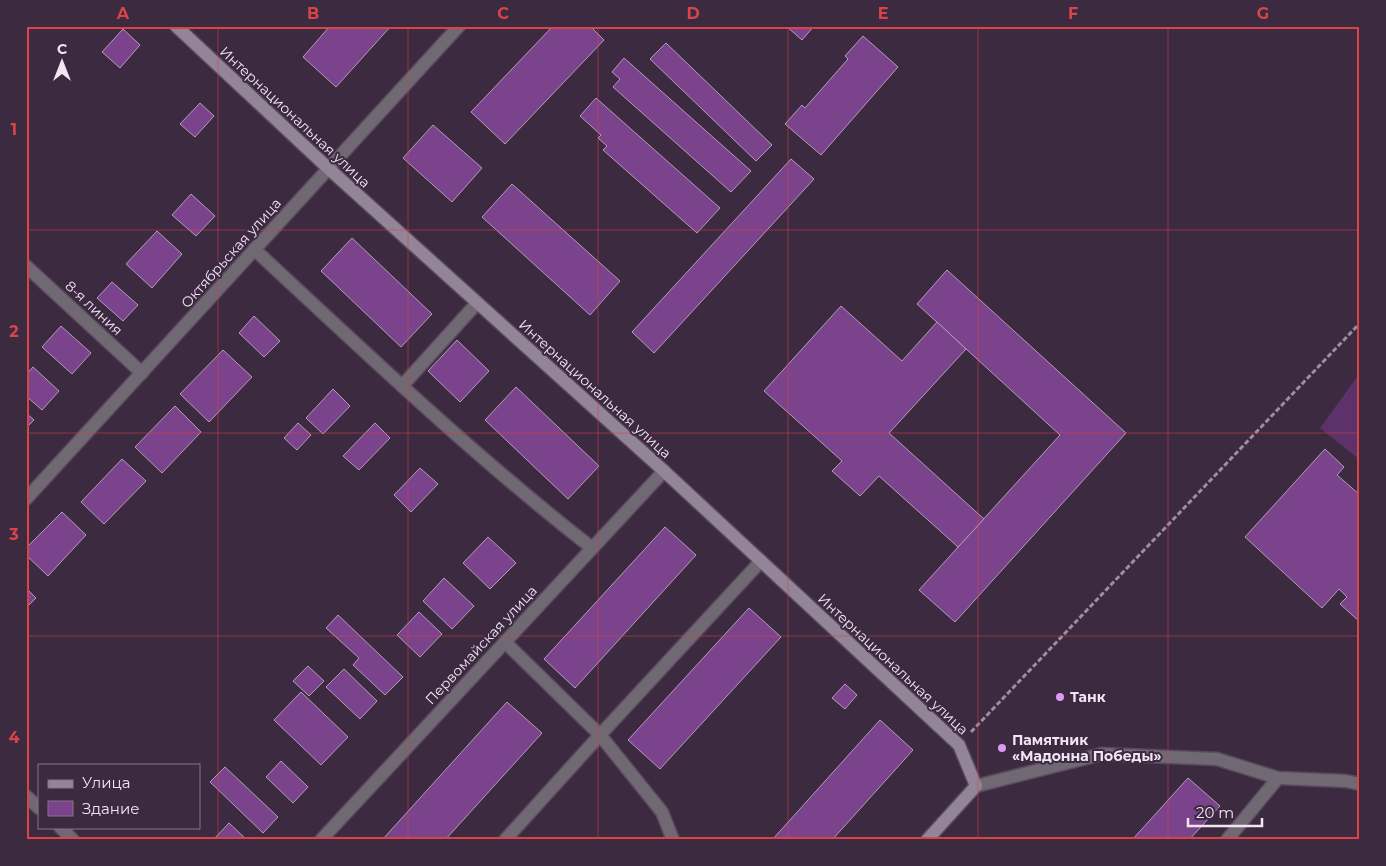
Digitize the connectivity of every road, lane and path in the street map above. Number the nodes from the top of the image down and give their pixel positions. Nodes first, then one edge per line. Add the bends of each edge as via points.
1 (176, 26) edge
2 (459, 26) edge
3 (328, 168) junction
4 (254, 250) junction
5 (26, 266) edge
6 (477, 303) junction
7 (1360, 323) edge
8 (142, 373) junction
9 (402, 386) junction
10 (664, 471) junction
11 (26, 499) edge
12 (592, 548) junction
13 (761, 561) junction
14 (505, 642) junction
15 (600, 735) junction
16 (959, 745) junction
17 (1278, 778) junction
18 (1360, 784) edge
19 (976, 786) junction
20 (26, 796) edge
21 (38, 807) edge
22 (61, 828) edge
23 (73, 840) edge
24 (321, 840) edge
25 (505, 840) edge
26 (673, 840) edge
27 (927, 840) edge
28 (1227, 840) edge

1 - 3 street, Интернациональная улица
2 - 3 street, Октябрьская улица
3 - 4 street, Октябрьская улица
3 - 6 street, Интернациональная улица
4 - 8 street, Октябрьская улица
4 - 9 street
5 - 8 street, 8-я линия
6 - 9 street
6 - 10 street, Интернациональная улица
7 - 16 path
8 - 11 street, Октябрьская улица
9 - 12 street
10 - 12 street, Первомайская улица
10 - 13 street, Интернациональная улица
12 - 14 street, Первомайская улица
13 - 15 street
13 - 16 street, Интернациональная улица
14 - 15 street
14 - 24 street, Первомайская улица
15 - 25 street
15 - 26 street via 662,812
16 - 19 street, Интернациональная улица
17 - 18 street via 1346,780
17 - 19 street via 1218,759 1102,754
17 - 28 street
19 - 27 street
20 - 21 street
22 - 23 street

